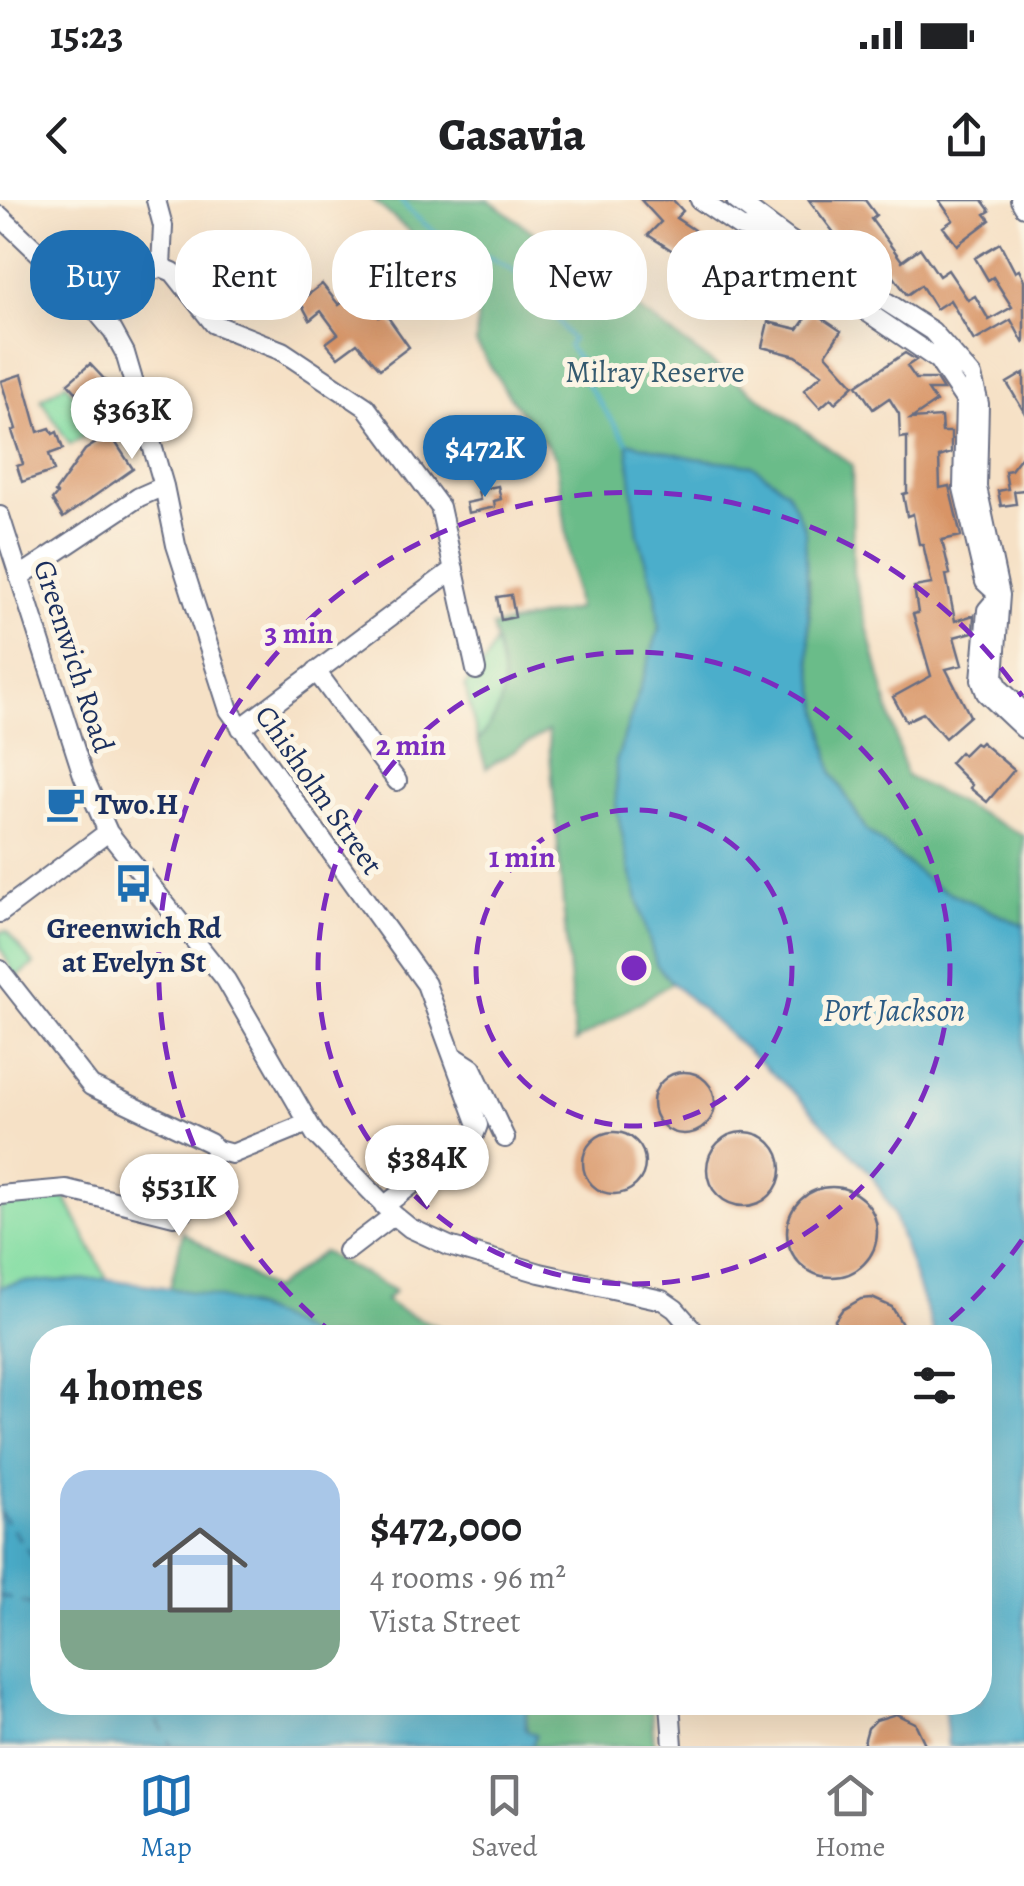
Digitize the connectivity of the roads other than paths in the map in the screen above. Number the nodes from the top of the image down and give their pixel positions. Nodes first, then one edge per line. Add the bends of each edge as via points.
1 (156, 200) edge
2 (700, 200) edge
3 (736, 200) edge
4 (1020, 200) edge
5 (1024, 207) edge
6 (0, 216) edge
7 (753, 230) edge
8 (777, 230) edge
9 (30, 245) edge
10 (161, 267) junction
11 (155, 269) edge
12 (892, 305) edge
13 (103, 320) edge
14 (879, 320) edge
15 (164, 486) junction
16 (0, 516) edge
17 (454, 569) junction
18 (19, 577) junction
19 (1000, 596) junction
20 (476, 670) dead end
21 (316, 671) junction
22 (1024, 712) edge
23 (242, 728) junction
24 (1024, 729) edge
25 (397, 781) dead end
26 (108, 832) junction
27 (0, 913) edge
28 (0, 970) edge
29 (455, 1057) junction
30 (308, 1123) junction
31 (505, 1138) dead end
32 (217, 1150) junction
33 (0, 1195) edge
34 (389, 1210) junction
35 (347, 1251) dead end
36 (689, 1325) edge
37 (671, 1715) edge
38 (673, 1746) edge

1 - 10 street via 163,226
2 - 7 street
3 - 8 street
4 - 5 street
6 - 9 street, Chisholm Street
10 - 11 street
10 - 17 street via 173,272 214,324 282,351 366,408 440,507
12 - 19 street via 932,331 972,376 979,404 977,487
13 - 15 street, Chisholm Street via 124,353
14 - 19 street via 938,360 966,402 962,484 982,572
15 - 18 street
15 - 23 street, Chisholm Street via 176,546 229,710
16 - 18 street, Greenwich Road
17 - 20 street
17 - 21 street
18 - 26 street, Greenwich Road
19 - 22 street via 995,680
19 - 24 street via 987,610 981,683
21 - 23 street
21 - 25 street
23 - 29 street, Chisholm Street via 426,984
26 - 27 street
26 - 30 street, Greenwich Road via 218,968
28 - 32 street via 91,1086
29 - 31 street via 472,1068
29 - 34 street, Chisholm Street via 478,1125 473,1138
30 - 32 street via 232,1154
30 - 34 street, Greenwich Road
32 - 33 street via 184,1211 174,1216 66,1189
34 - 35 street, Chisholm Street
34 - 36 street, Greenwich Road via 449,1246 662,1300
37 - 38 street

